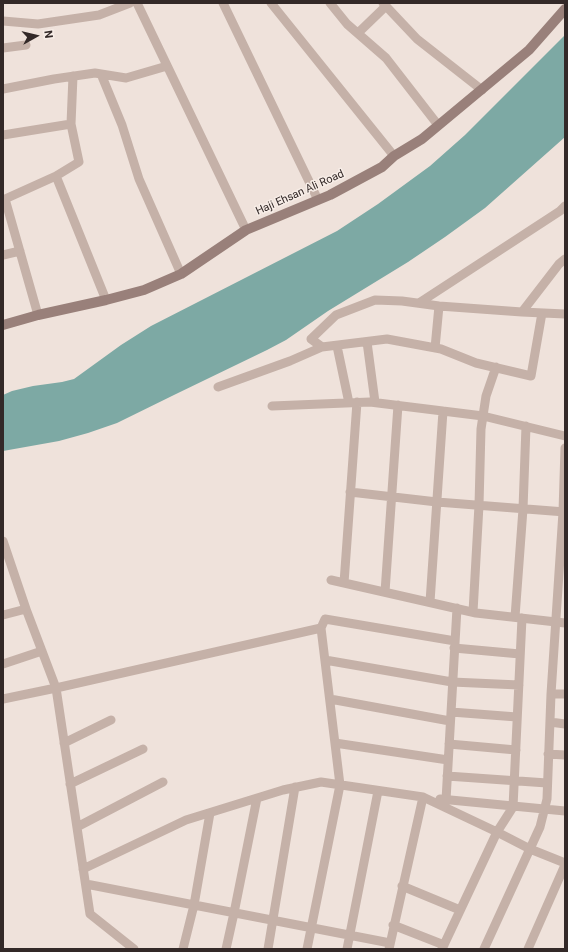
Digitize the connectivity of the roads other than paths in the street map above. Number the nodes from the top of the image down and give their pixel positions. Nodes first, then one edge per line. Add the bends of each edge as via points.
1 (130, 3) edge
2 (137, 3) edge
3 (223, 3) edge
4 (271, 3) edge
5 (330, 3) edge
6 (385, 5) edge
7 (565, 9) edge
8 (3, 21) edge
9 (358, 33) junction
10 (26, 45) dead end
11 (3, 48) edge
12 (167, 66) junction
13 (101, 74) junction
14 (73, 76) junction
15 (3, 90) edge
16 (482, 90) junction
17 (71, 124) junction
18 (438, 125) junction
19 (3, 135) edge
20 (394, 156) junction
21 (56, 176) junction
22 (4, 197) edge
23 (318, 200) junction
24 (565, 206) edge
25 (246, 230) junction
26 (20, 251) junction
27 (3, 255) edge
28 (565, 259) edge
29 (181, 274) junction
30 (106, 300) junction
31 (419, 303) junction
32 (439, 306) junction
33 (522, 312) junction
34 (542, 313) junction
35 (565, 314) edge
36 (38, 316) junction
37 (3, 325) edge
38 (367, 342) junction
39 (337, 346) junction
40 (322, 347) junction
41 (435, 348) junction
42 (496, 367) junction
43 (218, 388) dead end
44 (375, 402) junction
45 (353, 403) junction
46 (398, 405) junction
47 (272, 406) dead end
48 (443, 411) junction
49 (483, 416) junction
50 (526, 426) junction
51 (565, 436) edge
52 (565, 448) edge
53 (350, 492) junction
54 (392, 497) junction
55 (437, 502) junction
56 (479, 505) junction
57 (522, 509) junction
58 (564, 512) edge
59 (3, 541) edge
60 (6, 563) edge
61 (331, 580) dead end
62 (344, 583) junction
63 (385, 592) junction
64 (430, 602) junction
65 (457, 608) junction
66 (26, 609) junction
67 (473, 612) junction
68 (3, 615) edge
69 (518, 617) junction
70 (560, 623) edge
71 (321, 628) junction
72 (455, 644) junction
73 (42, 651) junction
74 (520, 654) junction
75 (325, 660) junction
76 (3, 664) edge
77 (452, 682) junction
78 (519, 685) junction
79 (56, 688) junction
80 (551, 694) junction
81 (565, 694) edge
82 (3, 699) edge
83 (330, 699) junction
84 (450, 717) junction
85 (517, 717) junction
86 (111, 720) dead end
87 (550, 722) junction
88 (565, 724) edge
89 (64, 743) junction
90 (335, 743) junction
91 (449, 744) junction
92 (143, 749) dead end
93 (516, 750) junction
94 (548, 754) junction
95 (565, 755) edge
96 (448, 760) junction
97 (447, 776) junction
98 (514, 781) junction
99 (163, 782) dead end
100 (547, 783) junction
101 (70, 784) junction
102 (340, 785) junction
103 (295, 787) junction
104 (378, 791) junction
105 (423, 797) junction
106 (257, 798) junction
107 (446, 800) junction
108 (513, 807) junction
109 (544, 809) junction
110 (565, 811) edge
111 (210, 813) junction
112 (77, 827) junction
113 (497, 832) junction
114 (530, 849) junction
115 (565, 864) edge
116 (83, 869) junction
117 (86, 884) junction
118 (402, 886) junction
119 (194, 905) junction
120 (460, 910) junction
121 (234, 913) junction
122 (273, 921) junction
123 (393, 925) junction
124 (311, 928) junction
125 (349, 936) junction
126 (389, 946) edge
127 (443, 947) edge
128 (134, 949) edge
129 (183, 949) edge
130 (226, 949) edge
131 (268, 949) edge
132 (307, 949) edge
133 (347, 949) edge
134 (484, 949) edge
135 (528, 949) edge

1 - 8 street via 99,16 38,24
2 - 12 street
3 - 23 street
4 - 20 street
5 - 9 street
6 - 9 street
6 - 16 street via 417,39
7 - 16 street, Haji Ehsan Ali Road via 529,50
9 - 18 street via 386,58
10 - 11 street
12 - 13 street via 126,78
12 - 25 street
13 - 14 street
13 - 29 street via 122,124 139,179
14 - 15 street
14 - 17 street
16 - 18 street, Haji Ehsan Ali Road
17 - 19 street
17 - 21 street via 79,162
18 - 20 street, Haji Ehsan Ali Road via 422,139
20 - 23 street, Haji Ehsan Ali Road via 382,166
21 - 22 street
21 - 30 street
22 - 26 street
23 - 25 street, Haji Ehsan Ali Road
24 - 31 street
25 - 29 street, Haji Ehsan Ali Road
26 - 27 street
26 - 36 street
28 - 33 street
29 - 30 street, Haji Ehsan Ali Road via 144,290
30 - 36 street, Haji Ehsan Ali Road
31 - 32 street
31 - 40 street via 375,300 336,315 311,339
32 - 33 street
32 - 41 street
33 - 34 street
34 - 35 street
34 - 42 street via 531,376
36 - 37 street, Haji Ehsan Ali Road
38 - 39 street
38 - 41 street via 387,339
38 - 44 street
39 - 40 street
39 - 45 street
40 - 43 street
41 - 42 street via 476,363
42 - 49 street via 486,396
44 - 45 street
44 - 46 street
45 - 47 street
45 - 53 street
46 - 48 street
46 - 54 street
48 - 49 street
48 - 55 street
49 - 50 street
49 - 56 street
50 - 51 street
50 - 57 street
52 - 58 street
53 - 54 street
53 - 62 street
54 - 55 street
54 - 63 street
55 - 56 street
55 - 64 street
56 - 57 street
56 - 67 street
57 - 58 street
57 - 69 street
58 - 70 street
59 - 60 street
60 - 66 street
61 - 62 street
62 - 63 street
63 - 64 street
64 - 65 street
65 - 67 street
65 - 72 street
66 - 68 street
66 - 73 street
67 - 69 street
69 - 70 street
69 - 74 street
70 - 80 street
71 - 72 street via 325,619
71 - 75 street
71 - 79 street
72 - 74 street
72 - 77 street
73 - 76 street
73 - 79 street
74 - 78 street
75 - 77 street
75 - 83 street
77 - 78 street
77 - 84 street
78 - 85 street
79 - 82 street
79 - 89 street
80 - 81 street
80 - 87 street
83 - 84 street
83 - 90 street
84 - 85 street
84 - 91 street
85 - 93 street
86 - 89 street
87 - 88 street
87 - 94 street
89 - 101 street
90 - 96 street
90 - 102 street
91 - 93 street
91 - 96 street
92 - 101 street
93 - 98 street
94 - 95 street
94 - 100 street
96 - 97 street
97 - 98 street
97 - 107 street
98 - 100 street
98 - 108 street
99 - 112 street
100 - 109 street
101 - 112 street
102 - 103 street via 321,782
102 - 104 street
102 - 124 street
103 - 106 street
103 - 122 street
104 - 105 street
104 - 125 street
105 - 107 street
105 - 113 street
105 - 118 street
106 - 111 street
106 - 121 street
107 - 108 street
108 - 109 street
108 - 113 street
109 - 110 street
109 - 114 street via 540,827
111 - 116 street via 186,820
111 - 119 street
112 - 116 street
113 - 114 street
113 - 120 street
114 - 115 street
114 - 134 street
115 - 135 street
116 - 117 street
117 - 119 street
117 - 128 street via 90,914
118 - 120 street
118 - 123 street
119 - 121 street
119 - 129 street
120 - 127 street
121 - 122 street
121 - 130 street
122 - 124 street
122 - 131 street
123 - 126 street
123 - 127 street
124 - 125 street
124 - 132 street
125 - 126 street
125 - 133 street

